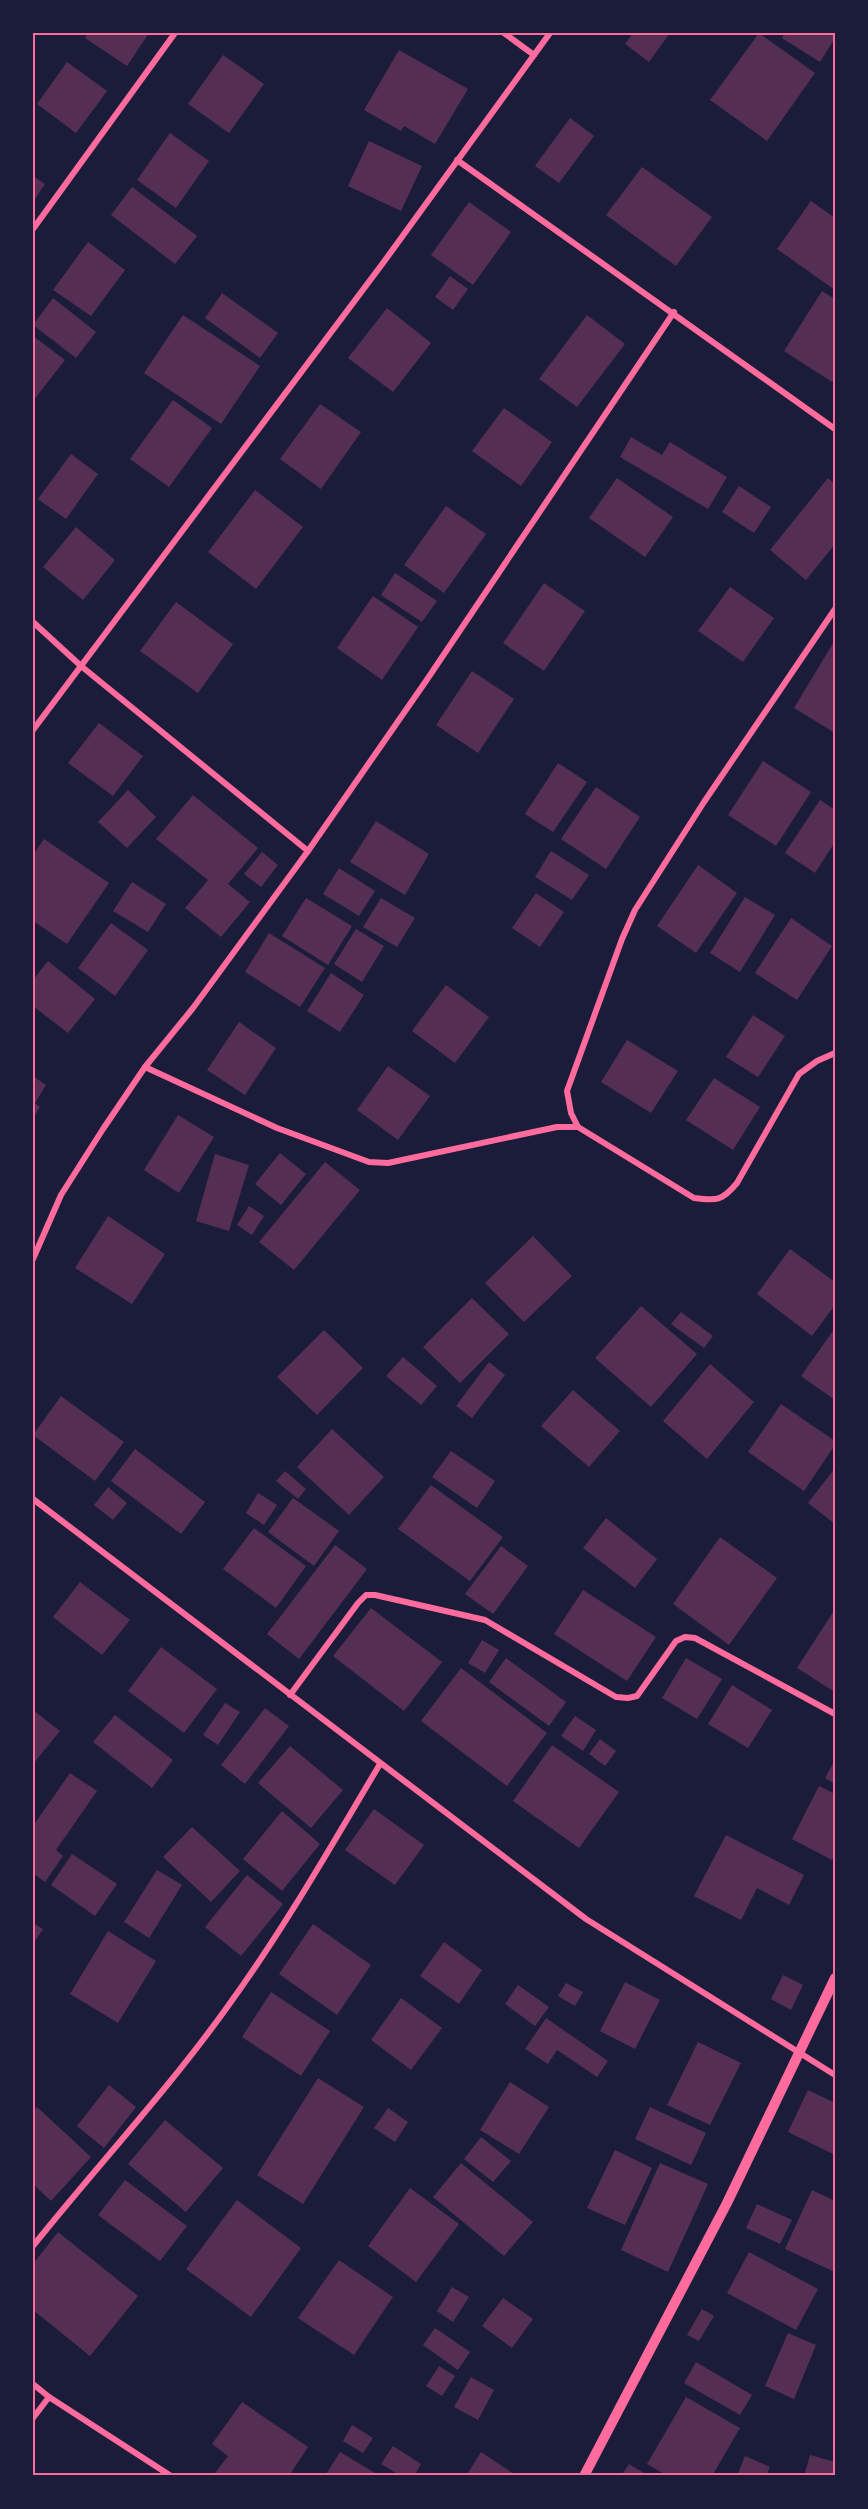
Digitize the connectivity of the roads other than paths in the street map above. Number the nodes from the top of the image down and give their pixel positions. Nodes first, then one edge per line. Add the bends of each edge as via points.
1 (175, 33) edge
2 (504, 33) edge
3 (549, 33) edge
4 (534, 56) junction
5 (457, 160) junction
6 (33, 229) edge
7 (674, 312) junction
8 (835, 429) edge
9 (835, 609) edge
10 (33, 622) edge
11 (81, 666) junction
12 (33, 730) edge
13 (308, 851) junction
14 (835, 1053) edge
15 (145, 1067) junction
16 (578, 1127) junction
17 (33, 1259) edge
18 (33, 1499) edge
19 (290, 1695) junction
20 (835, 1714) edge
21 (380, 1764) junction
22 (835, 1978) edge
23 (799, 2053) junction
24 (835, 2075) edge
25 (33, 2246) edge
26 (33, 2384) edge
27 (49, 2397) junction
28 (33, 2418) edge
29 (171, 2476) edge
30 (584, 2476) edge

1 - 6 street
2 - 4 street
3 - 4 street
4 - 5 street
5 - 7 street
5 - 11 street
7 - 8 street
7 - 13 street
9 - 16 street via 635,910 567,1091
10 - 11 street
11 - 12 street
11 - 13 street
13 - 15 street
14 - 16 street via 799,1074 738,1183 728,1195 715,1201 694,1198
15 - 16 street via 277,1128 369,1162 388,1163 557,1127
15 - 17 street via 61,1195
18 - 19 street
19 - 20 street via 358,1603 366,1595 375,1595 485,1620 616,1697 637,1696 676,1641 695,1638
19 - 21 street
21 - 23 street via 586,1919
21 - 25 street via 297,1904 228,2006
22 - 23 street
23 - 24 street
23 - 30 street via 727,2203
26 - 27 street
27 - 28 street
27 - 29 street

